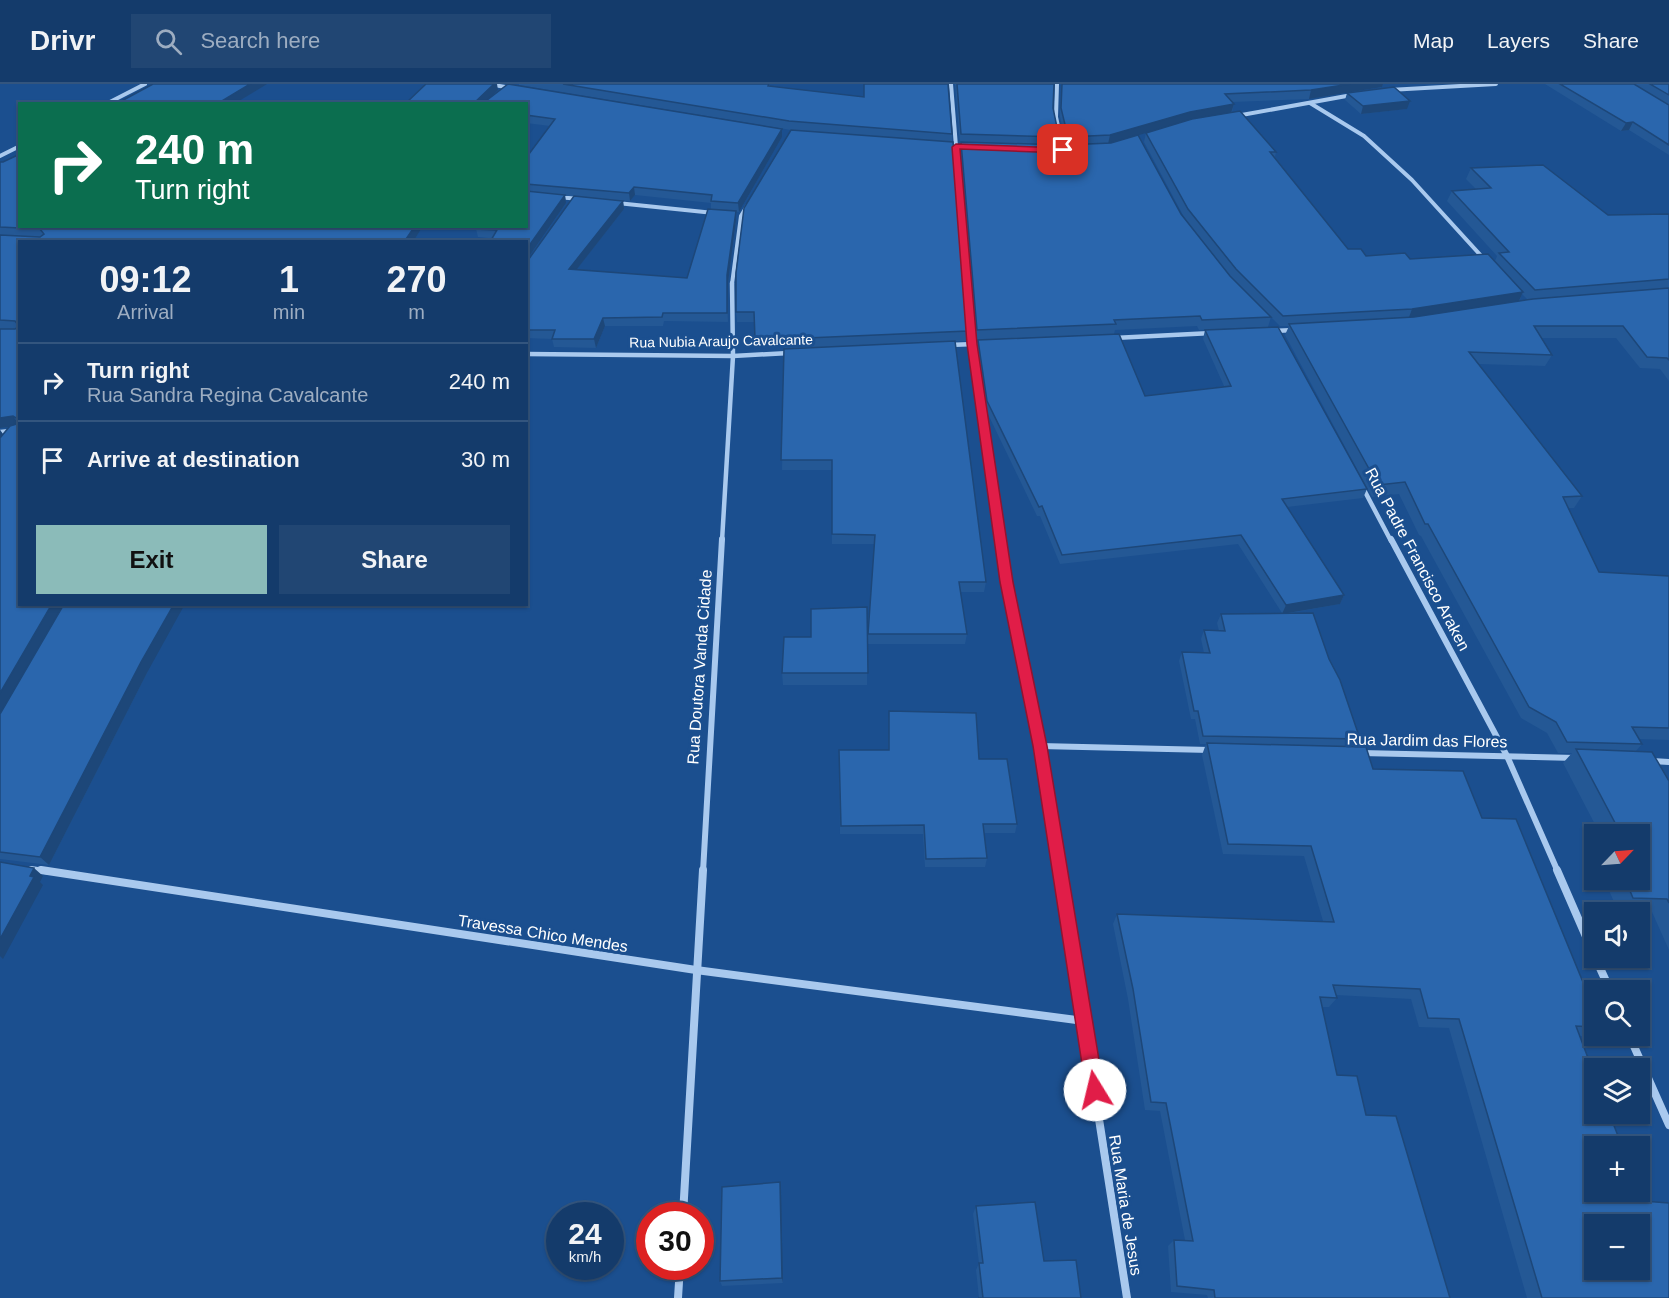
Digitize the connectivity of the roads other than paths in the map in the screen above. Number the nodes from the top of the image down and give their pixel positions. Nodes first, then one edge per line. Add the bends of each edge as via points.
1 (145, 84) edge
2 (488, 84) edge
3 (951, 84) edge
4 (1057, 84) edge
5 (1496, 84) edge
6 (517, 89) edge
7 (1378, 91) edge
8 (1355, 94) edge
9 (109, 102) edge
10 (1309, 102) junction
11 (1232, 117) edge
12 (18, 147) edge
13 (956, 147) junction
14 (967, 147) edge
15 (1072, 150) edge
16 (8, 152) junction
17 (18, 154) edge
18 (0, 156) edge
19 (753, 196) edge
20 (550, 197) edge
21 (574, 199) junction
22 (585, 200) edge
23 (608, 202) edge
24 (568, 208) edge
25 (719, 214) edge
26 (730, 215) edge
27 (741, 216) junction
28 (1489, 264) edge
29 (1270, 322) edge
30 (1302, 329) edge
31 (1278, 330) junction
32 (1266, 331) edge
33 (1219, 333) edge
34 (1101, 338) edge
35 (1284, 341) edge
36 (972, 344) junction
37 (984, 344) edge
38 (948, 345) edge
39 (793, 353) edge
40 (528, 354) edge
41 (733, 356) junction
42 (17, 430) edge
43 (0, 432) edge
44 (7, 440) edge
45 (1356, 476) edge
46 (1040, 746) junction
47 (1219, 750) edge
48 (1351, 752) edge
49 (1507, 756) junction
50 (1588, 759) edge
51 (1646, 761) edge
52 (1669, 762) edge
53 (24, 868) edge
54 (1584, 931) edge
55 (696, 970) junction
56 (1084, 1021) junction
57 (1634, 1046) edge
58 (1669, 1125) edge
59 (684, 1202) edge
60 (679, 1280) edge
61 (678, 1298) edge
62 (1127, 1298) edge

1 - 9 street
2 - 6 street
3 - 13 street, Rua Maria de Jesus
4 - 15 street via 1056,117 1063,150
5 - 7 street
8 - 10 street
10 - 11 street
10 - 28 street via 1364,136 1412,180
12 - 16 street
13 - 14 street
13 - 36 street, Rua Maria de Jesus
16 - 17 street
16 - 18 street
19 - 27 street, Rua Doutora Vanda Cidade
20 - 21 street
21 - 22 street
21 - 24 street
23 - 25 street
26 - 27 street
27 - 41 street, Rua Doutora Vanda Cidade via 731,288
29 - 31 street
30 - 31 street
31 - 32 street
31 - 35 street
33 - 34 street
36 - 37 street
36 - 38 street
36 - 46 street, Rua Maria de Jesus via 1006,582
39 - 41 street, Rua Nubia Araujo Cavalcante
40 - 41 street, Rua Nubia Araujo Cavalcante
41 - 55 street, Rua Doutora Vanda Cidade
42 - 43 street
42 - 44 street
45 - 49 street, Rua Padre Francisco Araken
46 - 47 street
46 - 56 street, Rua Maria de Jesus
48 - 49 street, Rua Jardim das Flores
49 - 50 street, Rua Jardim das Flores
49 - 54 street, Rua Padre Francisco Araken
51 - 52 street
53 - 55 street, Travessa Chico Mendes
55 - 56 street, Travessa Chico Mendes
55 - 59 street, Rua Doutora Vanda Cidade
56 - 62 street, Rua Maria de Jesus
57 - 58 street
60 - 61 street

